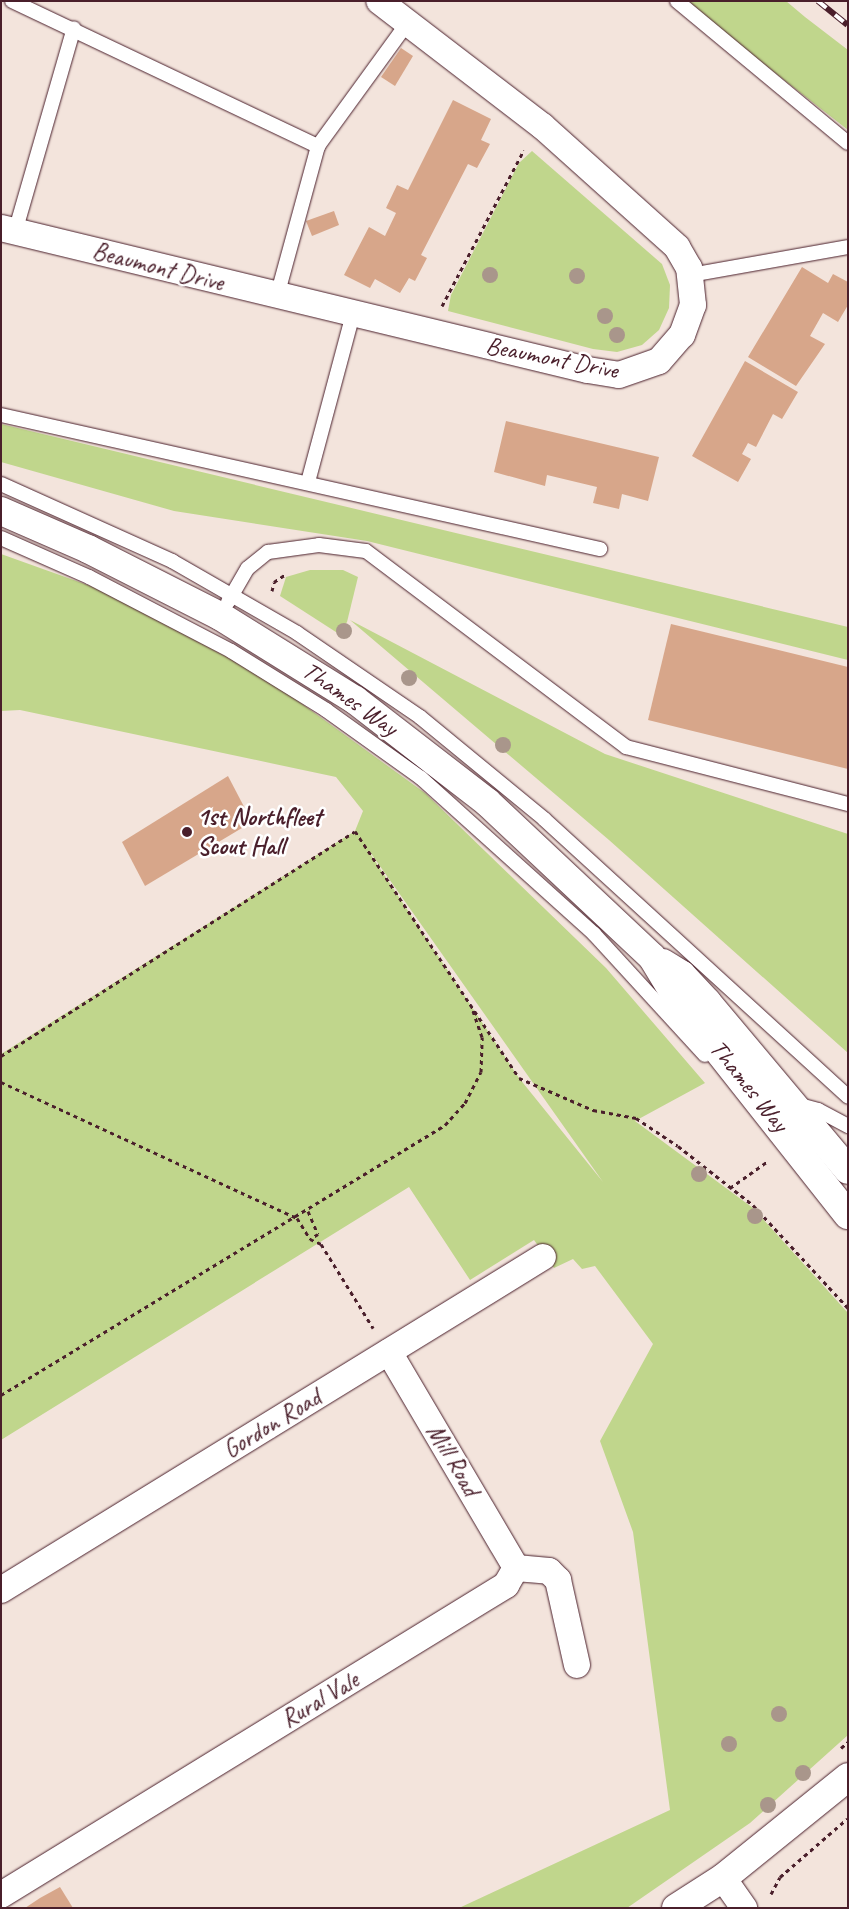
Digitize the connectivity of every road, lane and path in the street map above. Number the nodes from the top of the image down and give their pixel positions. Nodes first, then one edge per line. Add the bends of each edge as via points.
1 (12, 1) edge
2 (379, 1) edge
3 (677, 1) edge
4 (408, 22) junction
5 (74, 28) junction
6 (848, 143) edge
7 (318, 146) junction
8 (527, 147) dead end
9 (8, 230) edge
10 (848, 247) edge
11 (691, 275) junction
12 (277, 296) junction
13 (440, 310) dead end
14 (353, 314) junction
15 (1, 414) edge
16 (308, 482) junction
17 (1, 484) edge
18 (1, 511) edge
19 (1, 538) edge
20 (600, 549) dead end
21 (296, 571) dead end
22 (273, 601) dead end
23 (226, 605) junction
24 (848, 804) edge
25 (652, 957) junction
26 (472, 1007) junction
27 (1, 1056) edge
28 (1, 1082) edge
29 (753, 1091) junction
30 (848, 1098) edge
31 (797, 1104) junction
32 (848, 1126) edge
33 (770, 1159) dead end
34 (848, 1170) edge
35 (730, 1188) junction
36 (308, 1211) junction
37 (848, 1214) edge
38 (297, 1218) junction
39 (310, 1239) junction
40 (543, 1257) dead end
41 (848, 1308) edge
42 (389, 1352) junction
43 (1, 1395) edge
44 (516, 1568) junction
45 (1, 1590) edge
46 (577, 1665) dead end
47 (848, 1777) edge
48 (848, 1818) edge
49 (723, 1878) junction
50 (1, 1895) edge
51 (771, 1898) dead end
52 (676, 1908) edge
53 (744, 1908) edge

1 - 5 lane
2 - 4 street, Beaumont Drive
3 - 6 lane
4 - 7 lane
4 - 11 street, Beaumont Drive via 542,126 650,220 677,247
5 - 7 lane
5 - 9 lane
7 - 12 lane
8 - 13 path
9 - 12 street, Beaumont Drive
10 - 11 lane
11 - 14 street, Beaumont Drive via 692,310 678,340 656,363 619,375
12 - 14 street, Beaumont Drive
14 - 16 lane
15 - 16 lane
16 - 20 lane
17 - 23 lane via 113,532
18 - 23 main road, Thames Way
19 - 29 lane via 90,576 231,651 326,710 413,772 495,841 594,934 719,1071
21 - 22 path via 274,582
23 - 24 lane via 248,568 268,552 319,544 366,551 626,747
23 - 25 main road, Thames Way via 428,754 563,870
23 - 30 lane via 352,669 472,757
25 - 29 main road, Thames Way via 678,1000
25 - 31 main road, Thames Way via 682,975
26 - 27 path via 355,831
26 - 35 path via 519,1078 593,1110 636,1118
26 - 36 path via 482,1037 481,1072 455,1117
28 - 38 path
29 - 31 lane
29 - 37 main road, Thames Way
31 - 32 lane via 818,1110
31 - 34 main road, Thames Way
33 - 35 path
35 - 41 path via 764,1215
36 - 38 path
36 - 39 path via 318,1234
38 - 39 path
38 - 43 path
39 - 42 path via 321,1244
40 - 42 street, Gordon Road
42 - 44 street, Mill Road
42 - 45 street, Gordon Road
44 - 46 street via 546,1570 558,1580
44 - 50 street, Rural Vale via 506,1585
47 - 49 main road
48 - 51 path via 780,1877
49 - 52 main road
49 - 53 street

